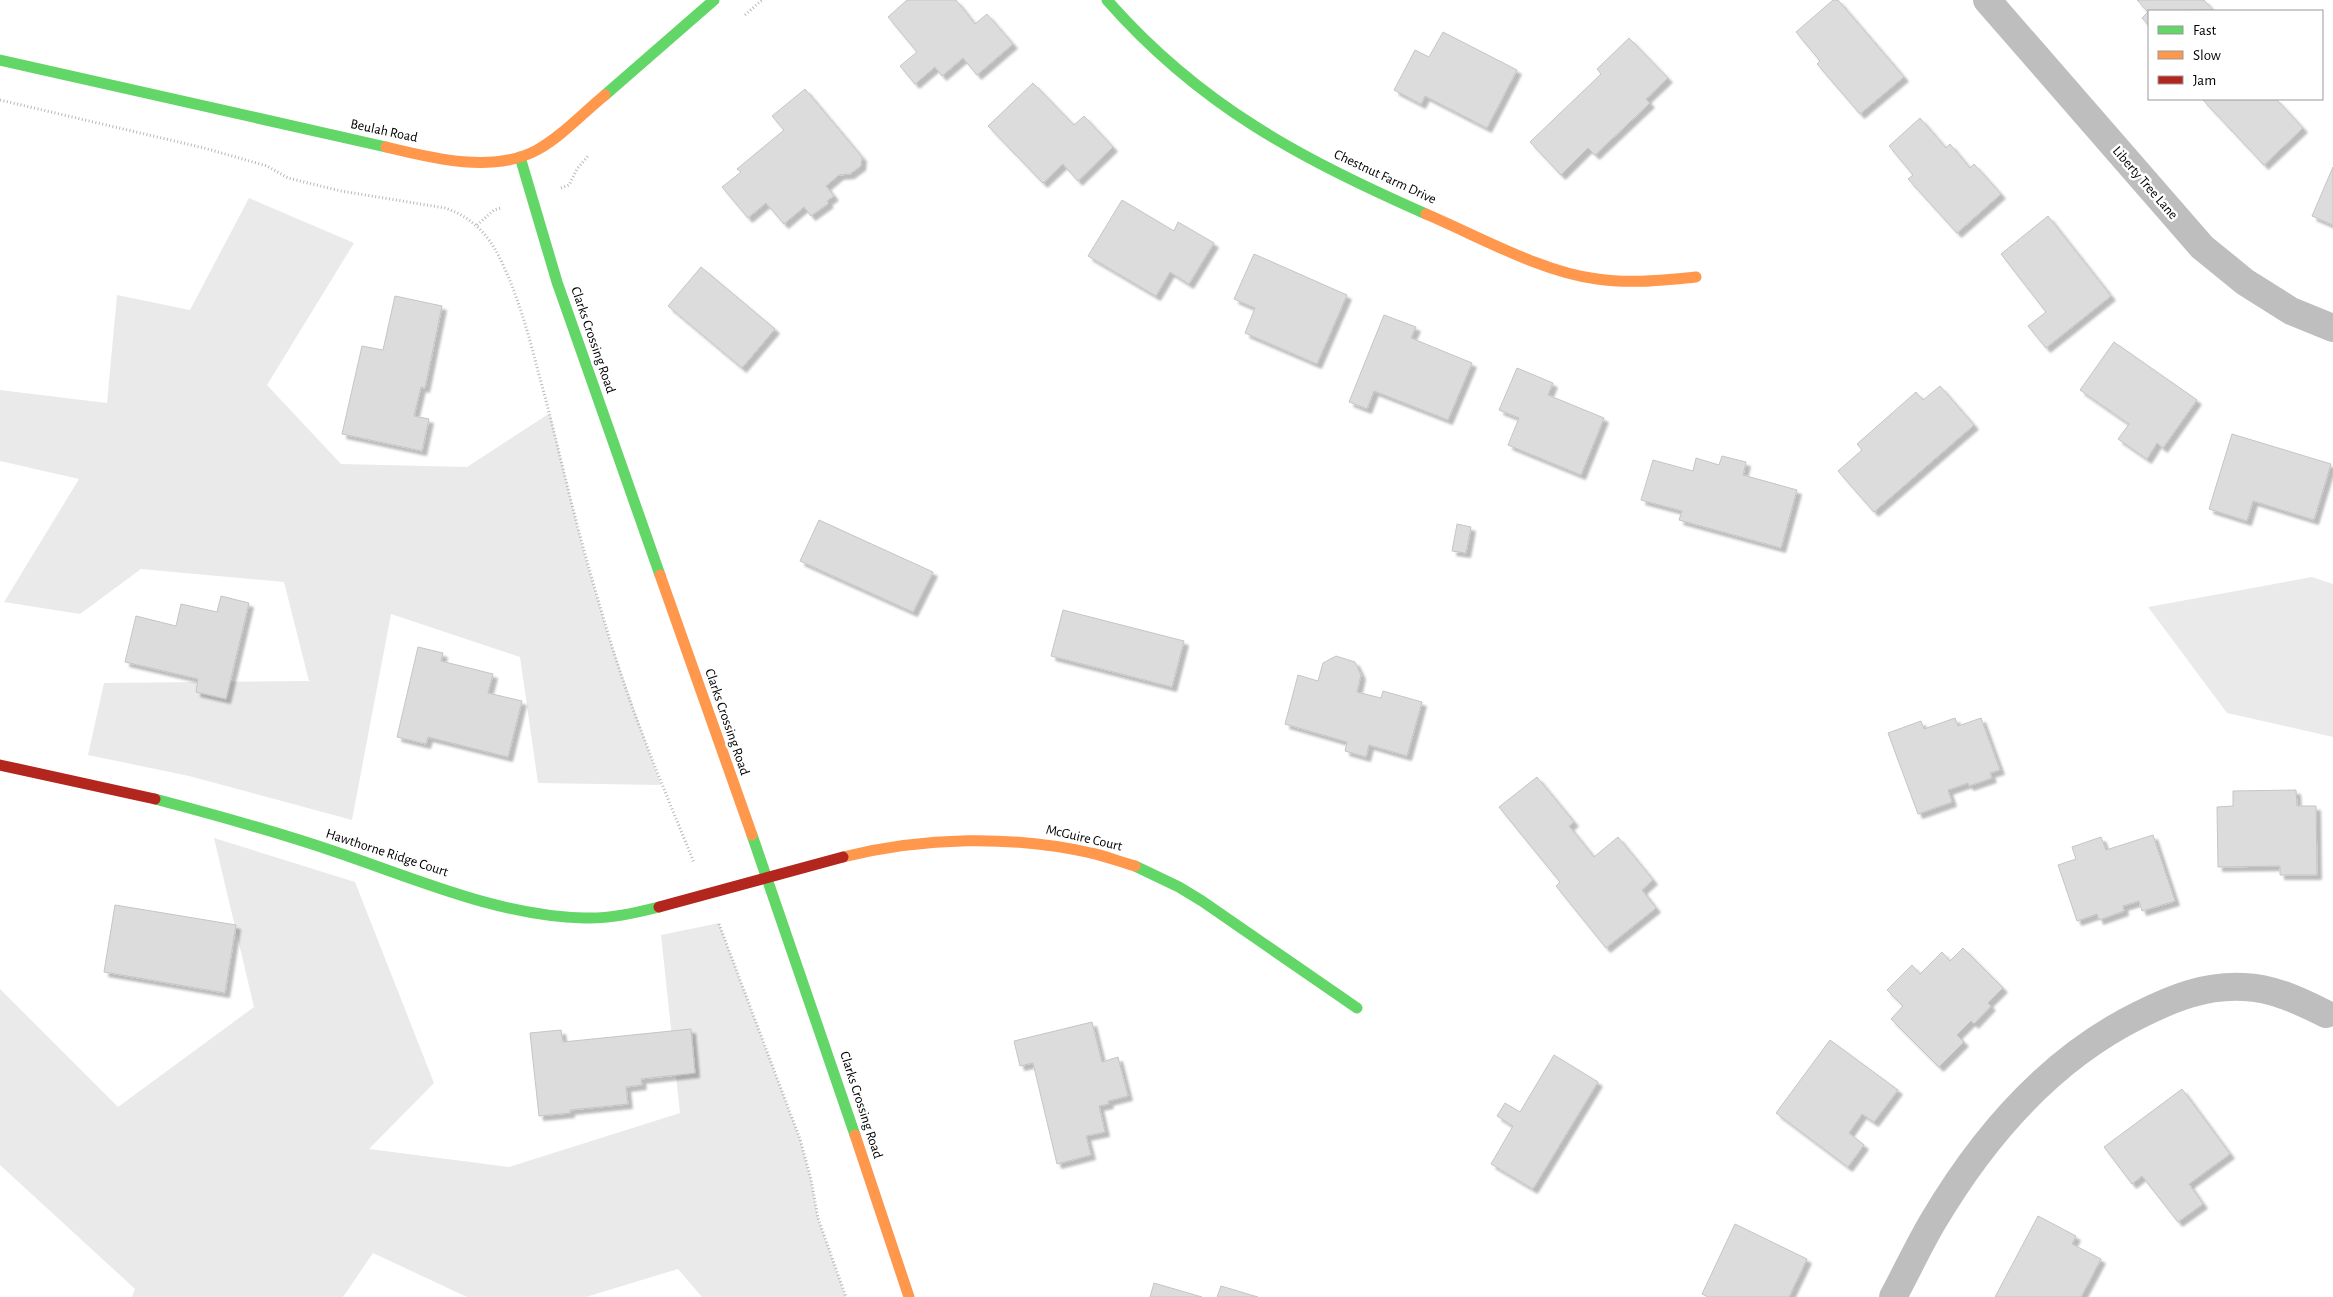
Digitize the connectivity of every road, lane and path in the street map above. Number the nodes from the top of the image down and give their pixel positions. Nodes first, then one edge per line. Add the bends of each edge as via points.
1 (714, 0) edge
2 (1107, 0) edge
3 (1988, 0) edge
4 (0, 60) edge
5 (0, 100) edge
6 (520, 157) junction
7 (1696, 277) dead end
8 (2333, 328) edge
9 (0, 765) edge
10 (766, 878) junction
11 (706, 894) junction
12 (1357, 1008) dead end
13 (2326, 1014) dead end
14 (846, 1297) edge
15 (909, 1297) edge
16 (1893, 1297) edge

1 - 6 street, Beulah Road via 560,132
2 - 7 street, Chestnut Farm Drive via 1161,54 1232,113 1307,157 1402,203 1548,266 1582,276 1636,282
3 - 8 street, Liberty Tree Lane via 2202,247 2245,282 2291,311
4 - 6 street, Beulah Road via 398,150 456,160
5 - 11 path via 204,148 267,166 288,178 341,191 445,208 477,225 490,240 516,298 608,634 633,710
6 - 10 street, Clarks Crossing Road via 556,282
9 - 11 street, Hawthorne Ridge Court via 183,805 486,900 531,911 572,918 593,917 649,909
10 - 11 street, Hawthorne Ridge Court
10 - 12 street, McGuire Court via 831,859 902,846 1013,841 1080,850 1134,865 1177,886 1222,913
10 - 15 street, Clarks Crossing Road via 810,999
11 - 14 path via 800,1139 818,1218
13 - 16 street via 2286,995 2245,986 2206,988 2174,997 2116,1026 2064,1062 2019,1104 1976,1157 1932,1223

